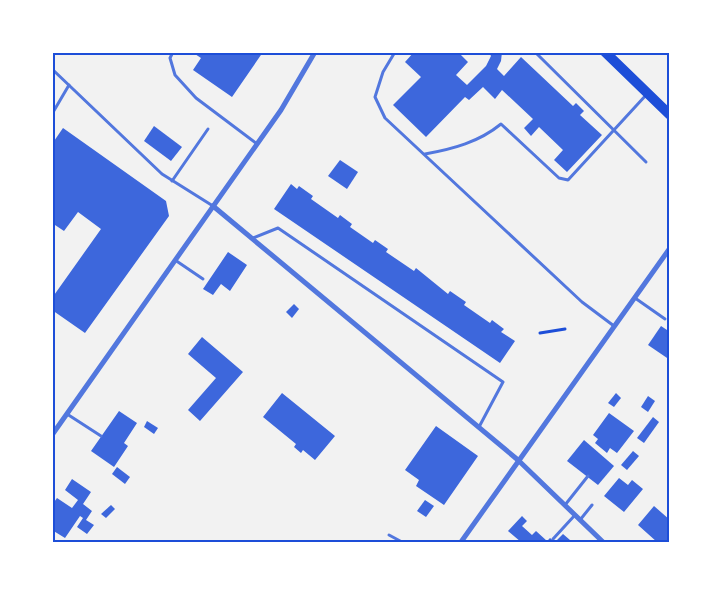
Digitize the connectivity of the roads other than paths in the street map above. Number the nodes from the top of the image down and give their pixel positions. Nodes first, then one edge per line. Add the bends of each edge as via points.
1 (173, 52) edge
2 (314, 52) edge
3 (395, 52) edge
4 (535, 52) edge
5 (605, 52) edge
6 (52, 69) edge
7 (69, 84) junction
8 (647, 93) junction
9 (52, 114) edge
10 (670, 115) edge
11 (208, 129) dead end
12 (614, 129) junction
13 (257, 144) junction
14 (424, 154) junction
15 (646, 162) dead end
16 (172, 181) junction
17 (213, 206) junction
18 (252, 239) junction
19 (670, 248) edge
20 (175, 260) junction
21 (204, 279) dead end
22 (635, 298) junction
23 (665, 319) dead end
24 (614, 326) junction
25 (67, 414) junction
26 (479, 427) junction
27 (52, 435) edge
28 (101, 436) dead end
29 (518, 460) junction
30 (588, 476) dead end
31 (565, 505) junction
32 (592, 506) dead end
33 (575, 515) junction
34 (580, 520) junction
35 (389, 535) dead end
36 (553, 539) dead end
37 (402, 542) edge
38 (461, 542) edge
39 (603, 542) edge

1 - 13 lane via 170,58 175,75 196,98
2 - 13 street
3 - 14 lane via 383,72 375,97 385,118
4 - 12 lane
5 - 8 main road
6 - 7 lane
7 - 9 lane
7 - 16 lane
8 - 10 main road
8 - 12 lane
11 - 16 lane
12 - 14 lane via 568,180 559,178 501,124 483,138
12 - 15 lane
13 - 17 street
14 - 24 lane via 582,302
16 - 17 lane
17 - 18 street
17 - 20 street
18 - 26 street
18 - 26 lane via 278,228 503,382
19 - 22 street
20 - 21 lane
20 - 25 street
22 - 23 lane
22 - 24 street
24 - 29 street
25 - 27 street
25 - 28 lane
26 - 29 street
29 - 31 street
29 - 38 street
30 - 31 lane
31 - 33 street
32 - 34 lane
33 - 34 street
33 - 36 lane
34 - 39 street
35 - 37 lane

